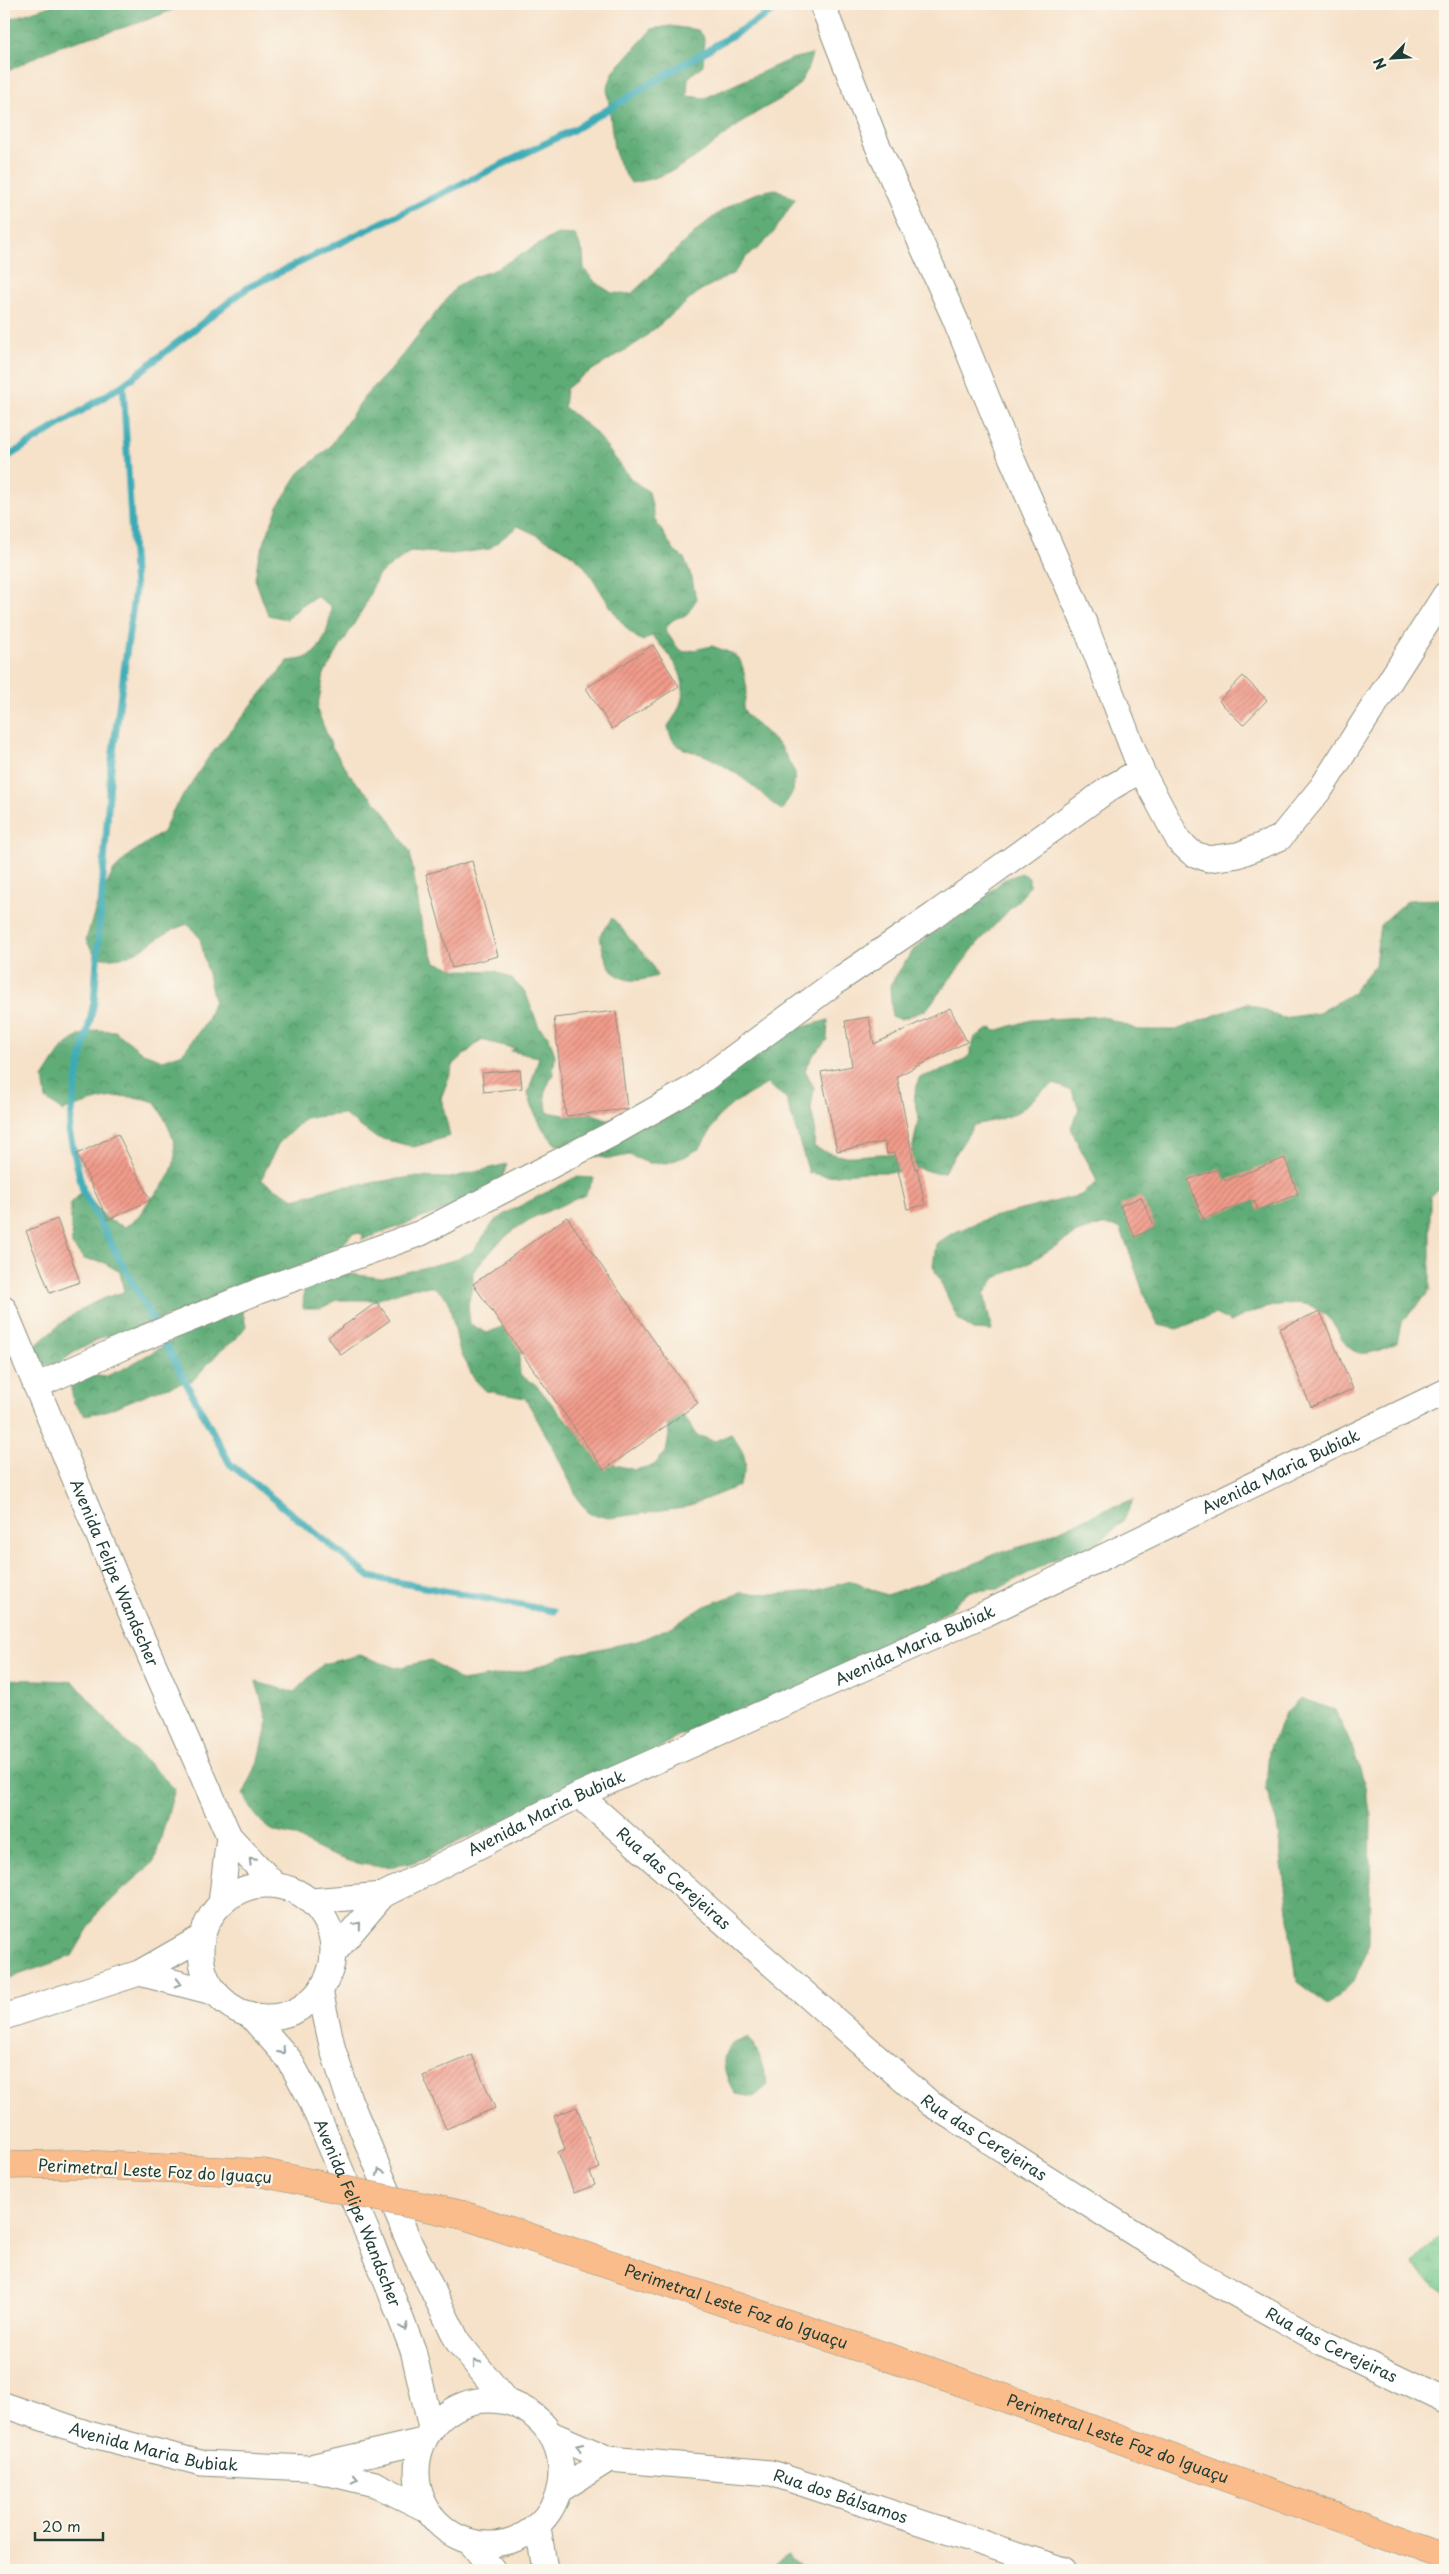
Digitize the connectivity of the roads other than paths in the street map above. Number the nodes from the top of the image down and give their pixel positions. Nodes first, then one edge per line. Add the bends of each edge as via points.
1 (822, 4) edge
2 (1445, 595) edge
3 (1141, 770) junction
4 (4, 1310) edge
5 (36, 1386) junction
6 (1445, 1392) edge
7 (579, 1794) junction
8 (229, 1836) junction
9 (275, 1885) junction
10 (383, 1895) junction
11 (311, 1901) junction
12 (221, 1903) junction
13 (202, 1937) junction
14 (333, 1954) junction
15 (139, 1973) junction
16 (320, 1991) junction
17 (216, 1993) junction
18 (249, 2014) junction
19 (4, 2017) edge
20 (4, 2165) edge
21 (506, 2401) junction
22 (1445, 2401) edge
23 (4, 2405) edge
24 (551, 2434) junction
25 (427, 2435) junction
26 (609, 2459) junction
27 (308, 2468) junction
28 (560, 2490) junction
29 (426, 2509) junction
30 (538, 2527) junction
31 (471, 2543) junction
32 (1445, 2556) edge
33 (493, 2570) edge
34 (546, 2570) edge
35 (1064, 2570) edge

1 - 3 street via 876,142 955,318 1012,460 1085,625
2 - 3 street via 1322,787 1280,838 1238,855 1208,859 1192,853 1179,841
3 - 5 street via 1110,788 691,1088 610,1135 421,1233 259,1291
4 - 5 street, Avenida Felipe Wandscher
5 - 8 street, Avenida Felipe Wandscher
6 - 7 street, Avenida Maria Bubiak via 987,1614
7 - 10 street, Avenida Maria Bubiak
7 - 22 street, Rua das Cerejeiras via 931,2104 1214,2283 1324,2343
9 -> 8 street, Avenida Felipe Wandscher
8 - 12 street
9 - 11 street via 294,1890
9 - 12 street via 246,1888
10 - 11 street, Avenida Maria Bubiak
14 -> 10 street, Avenida Maria Bubiak
11 - 14 street via 324,1916 331,1934
12 - 13 street via 209,1919
13 - 15 street
13 - 17 street via 204,1966
14 - 16 street via 329,1974
15 -> 17 street
15 - 19 street
16 - 18 street via 306,2005 288,2014 269,2017
21 -> 16 street via 458,2342 410,2244 349,2099 333,2050
17 - 18 street
18 -> 25 street, Avenida Felipe Wandscher via 289,2059 310,2098 370,2239 413,2350
20 - 32 highway, Perimetral Leste Foz do Iguaçu, bridge via 78,2164 263,2173 463,2215 938,2374
21 - 24 street via 532,2413
21 - 25 street via 478,2400 451,2409
23 - 27 street, Avenida Maria Bubiak via 89,2434 201,2463
26 -> 24 street, Rua dos Bálsamos
24 - 28 street via 561,2461
25 - 27 street, Avenida Maria Bubiak
25 - 29 street via 416,2464 418,2487
26 - 28 street
26 - 35 street, Rua dos Bálsamos via 771,2473
27 -> 29 street, Avenida Maria Bubiak via 375,2484
28 - 30 street via 552,2510
29 - 31 street via 445,2531
30 - 31 street via 518,2540 495,2545
30 - 34 street
31 - 33 street

